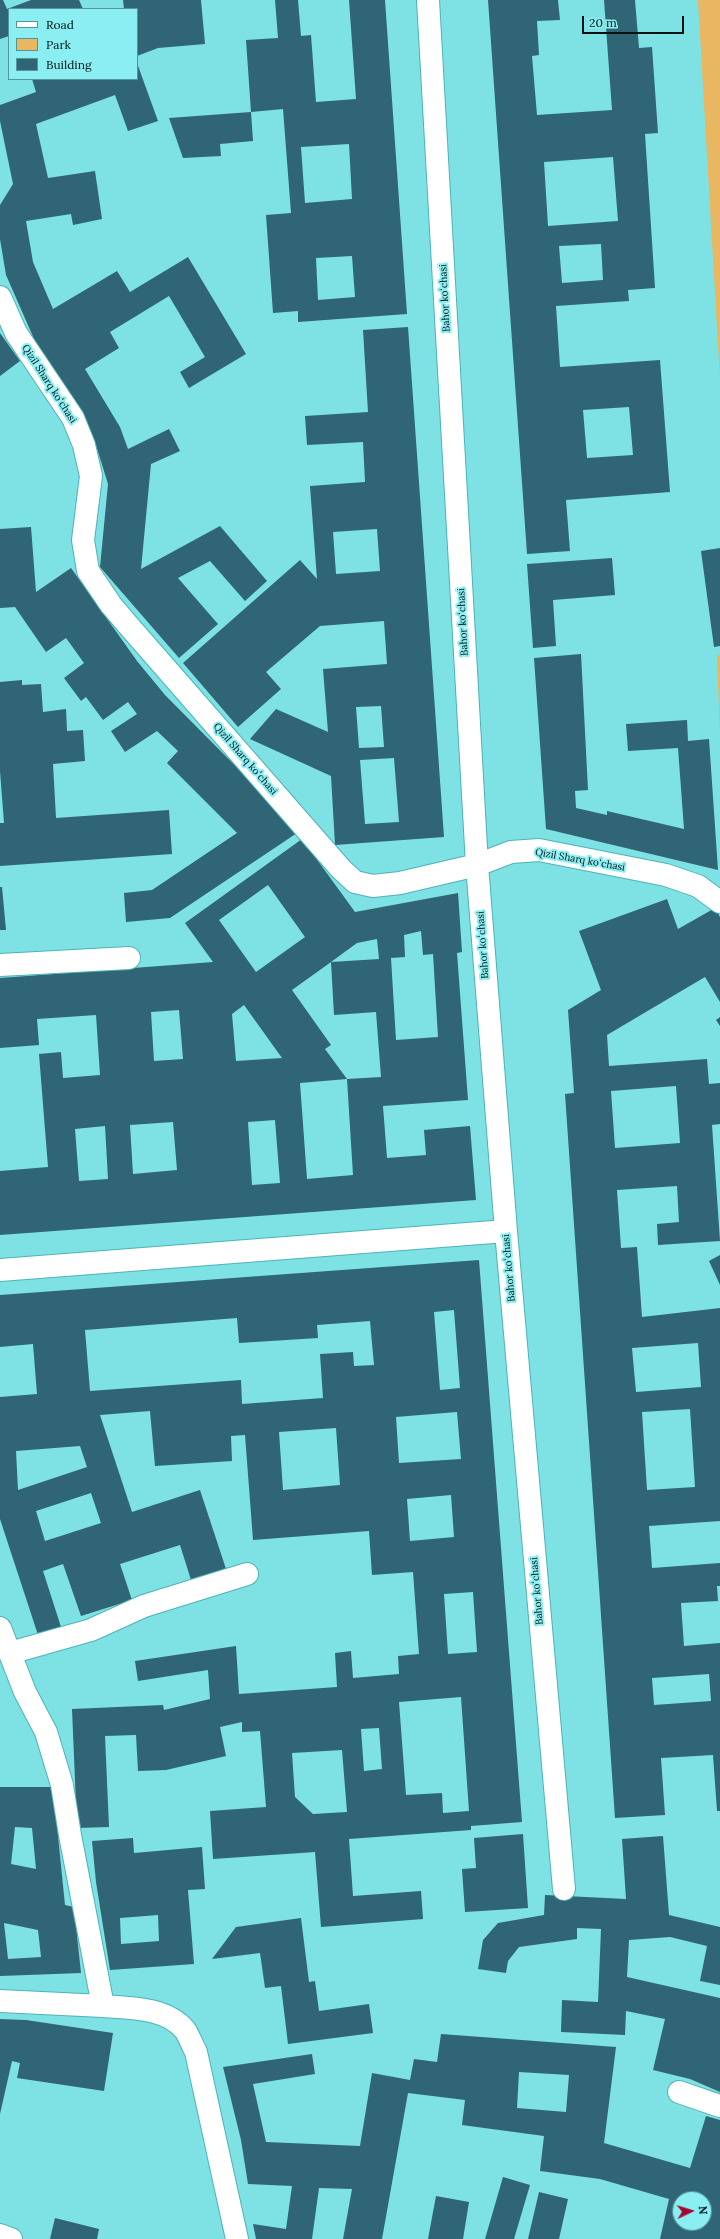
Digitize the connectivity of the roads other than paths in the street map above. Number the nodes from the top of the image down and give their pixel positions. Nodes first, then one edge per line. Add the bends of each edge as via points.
1 (428, 0) edge
2 (0, 297) edge
3 (477, 864) junction
4 (720, 902) edge
5 (129, 958) dead end
6 (0, 965) edge
7 (506, 1231) junction
8 (0, 1270) edge
9 (247, 1574) dead end
10 (0, 1628) edge
11 (10, 1654) junction
12 (564, 1889) dead end
13 (0, 2001) edge
14 (103, 2006) junction
15 (679, 2092) dead end
16 (720, 2106) edge
17 (0, 2235) edge
18 (11, 2239) edge
19 (237, 2239) edge

1 - 3 street, Bahor koʻchasi
2 - 3 street, Qizil Sharq koʻchasi via 16,334 73,418 84,444 91,476 83,540 88,571 111,605 335,863 355,882 373,886 400,883
3 - 4 street, Qizil Sharq koʻchasi via 511,852 539,850 666,875 698,886
3 - 7 street, Bahor koʻchasi
5 - 6 street
7 - 8 street
7 - 12 street, Bahor koʻchasi
9 - 11 street via 144,1606 91,1630
10 - 11 street
11 - 14 street via 25,1692 46,1732 62,1785
13 - 14 street
14 - 19 street via 142,2008 168,2017 184,2030 196,2052
15 - 16 street
17 - 18 street

